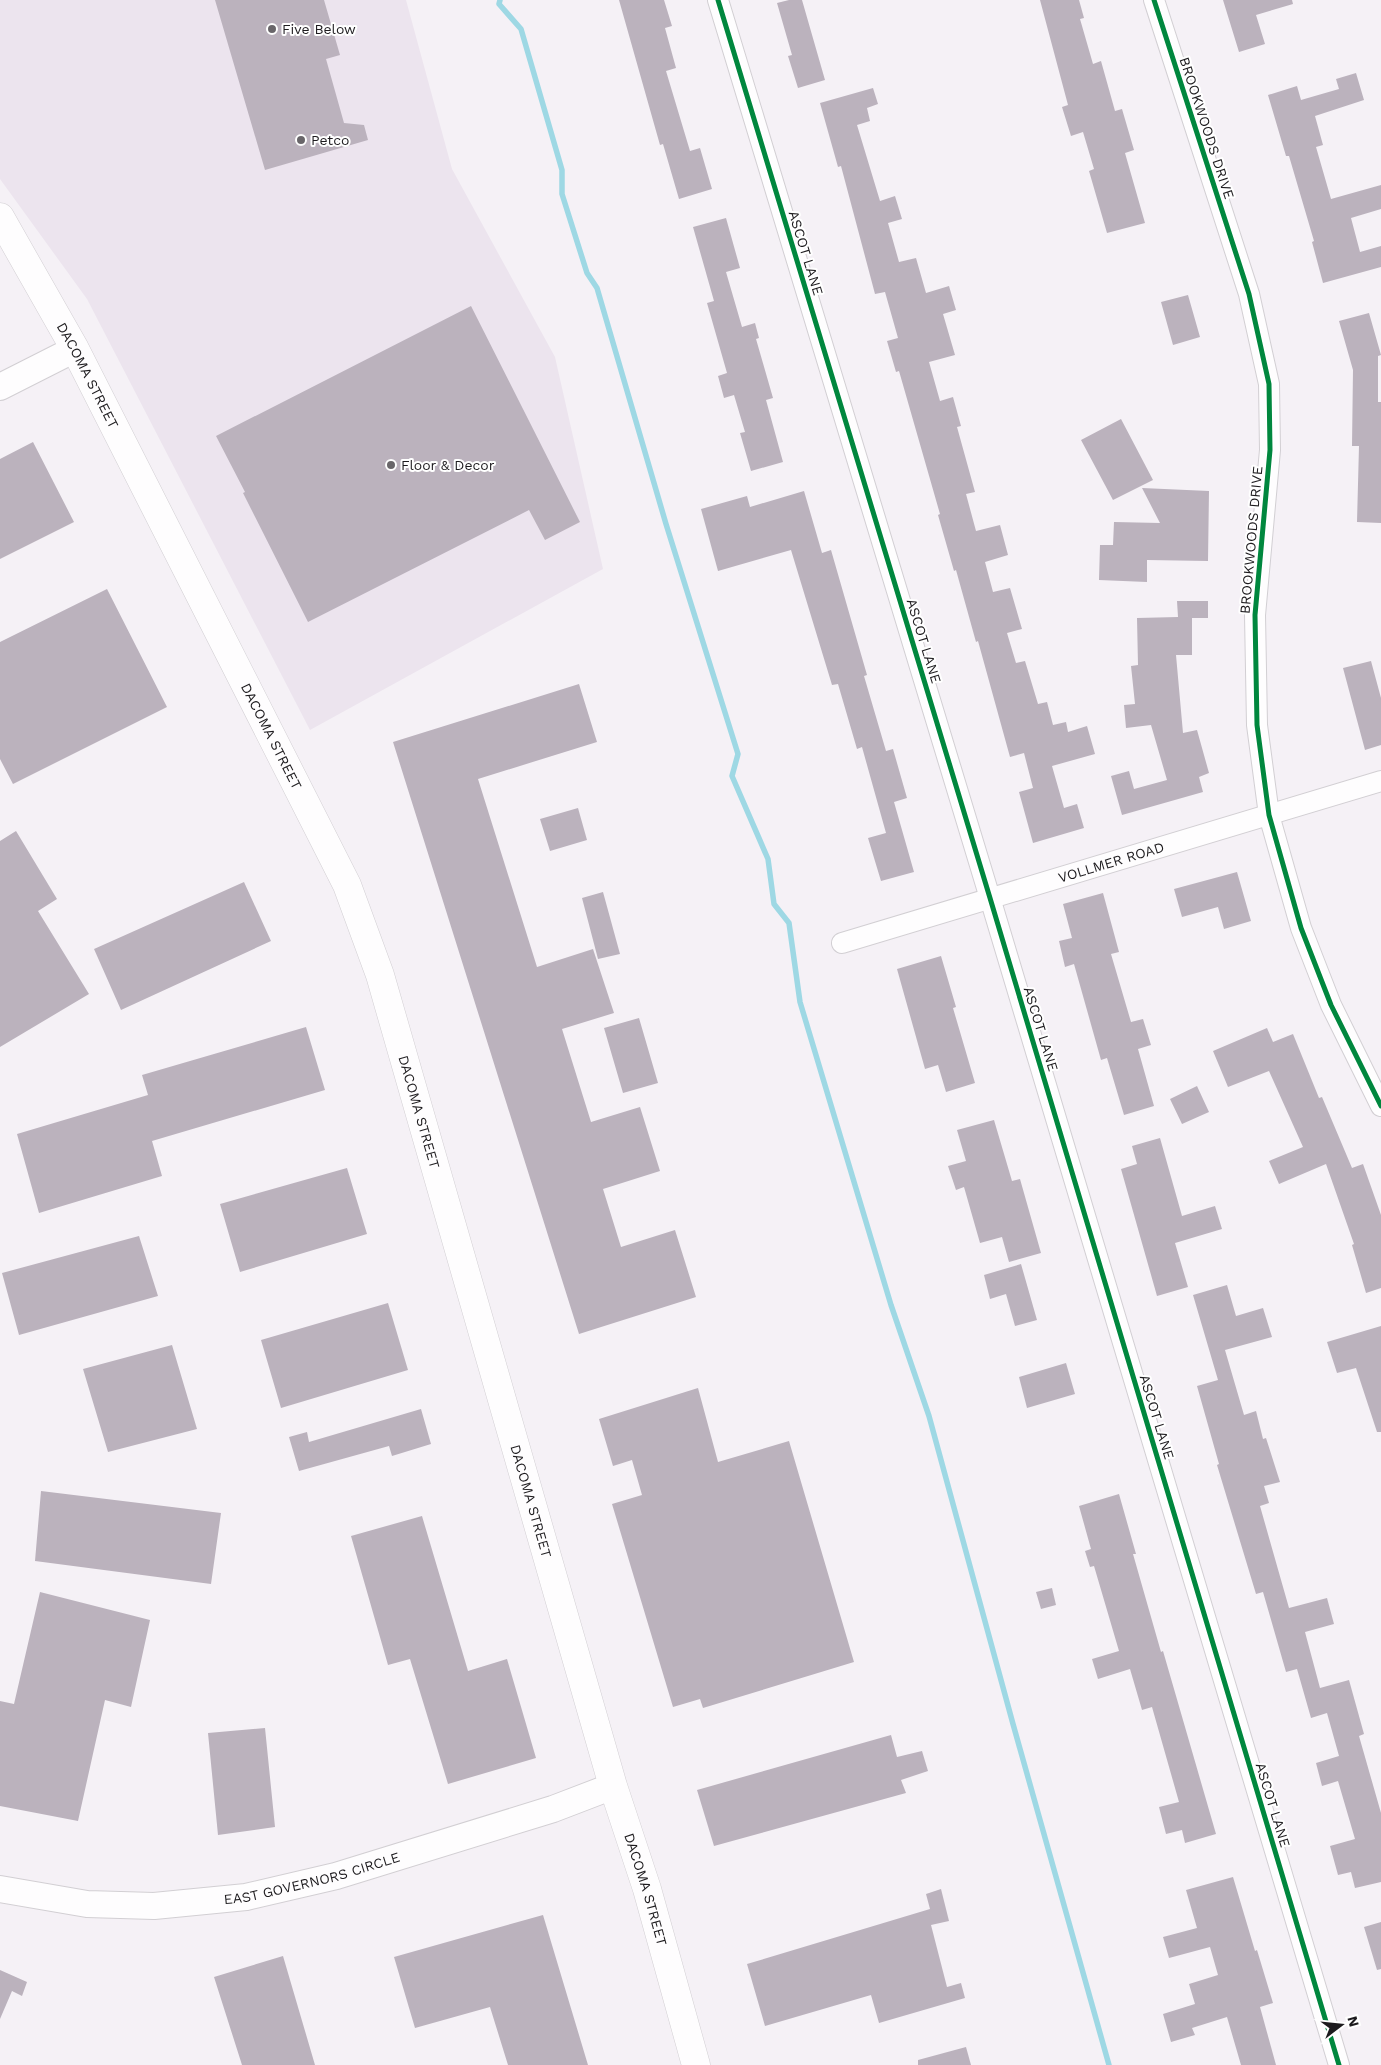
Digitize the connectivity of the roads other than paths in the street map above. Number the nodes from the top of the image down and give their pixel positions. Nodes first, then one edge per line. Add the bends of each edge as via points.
1 (718, 0) edge
2 (1154, 0) edge
3 (0, 217) edge
4 (75, 349) junction
5 (0, 387) edge
6 (1381, 781) edge
7 (1269, 814) junction
8 (990, 898) junction
9 (842, 943) dead end
10 (1381, 1106) edge
11 (613, 1786) junction
12 (0, 1889) edge
13 (696, 2065) edge
14 (1339, 2065) edge

1 - 8 street, ASCOT LANE
2 - 7 street, BROOKWOODS DRIVE via 1249,294 1269,384 1270,450 1255,615 1257,725
3 - 4 main road, DACOMA STREET
4 - 5 street
4 - 11 main road, DACOMA STREET via 349,892 380,975
6 - 7 street, VOLLMER ROAD
7 - 8 street, VOLLMER ROAD
7 - 10 street, BROOKWOODS DRIVE via 1301,928 1331,1005
8 - 9 street, VOLLMER ROAD
8 - 14 street, ASCOT LANE
11 - 12 street, EAST GOVERNORS CIRCLE via 552,1810 336,1876 246,1897 154,1906 87,1904
11 - 13 main road, DACOMA STREET via 647,1889

